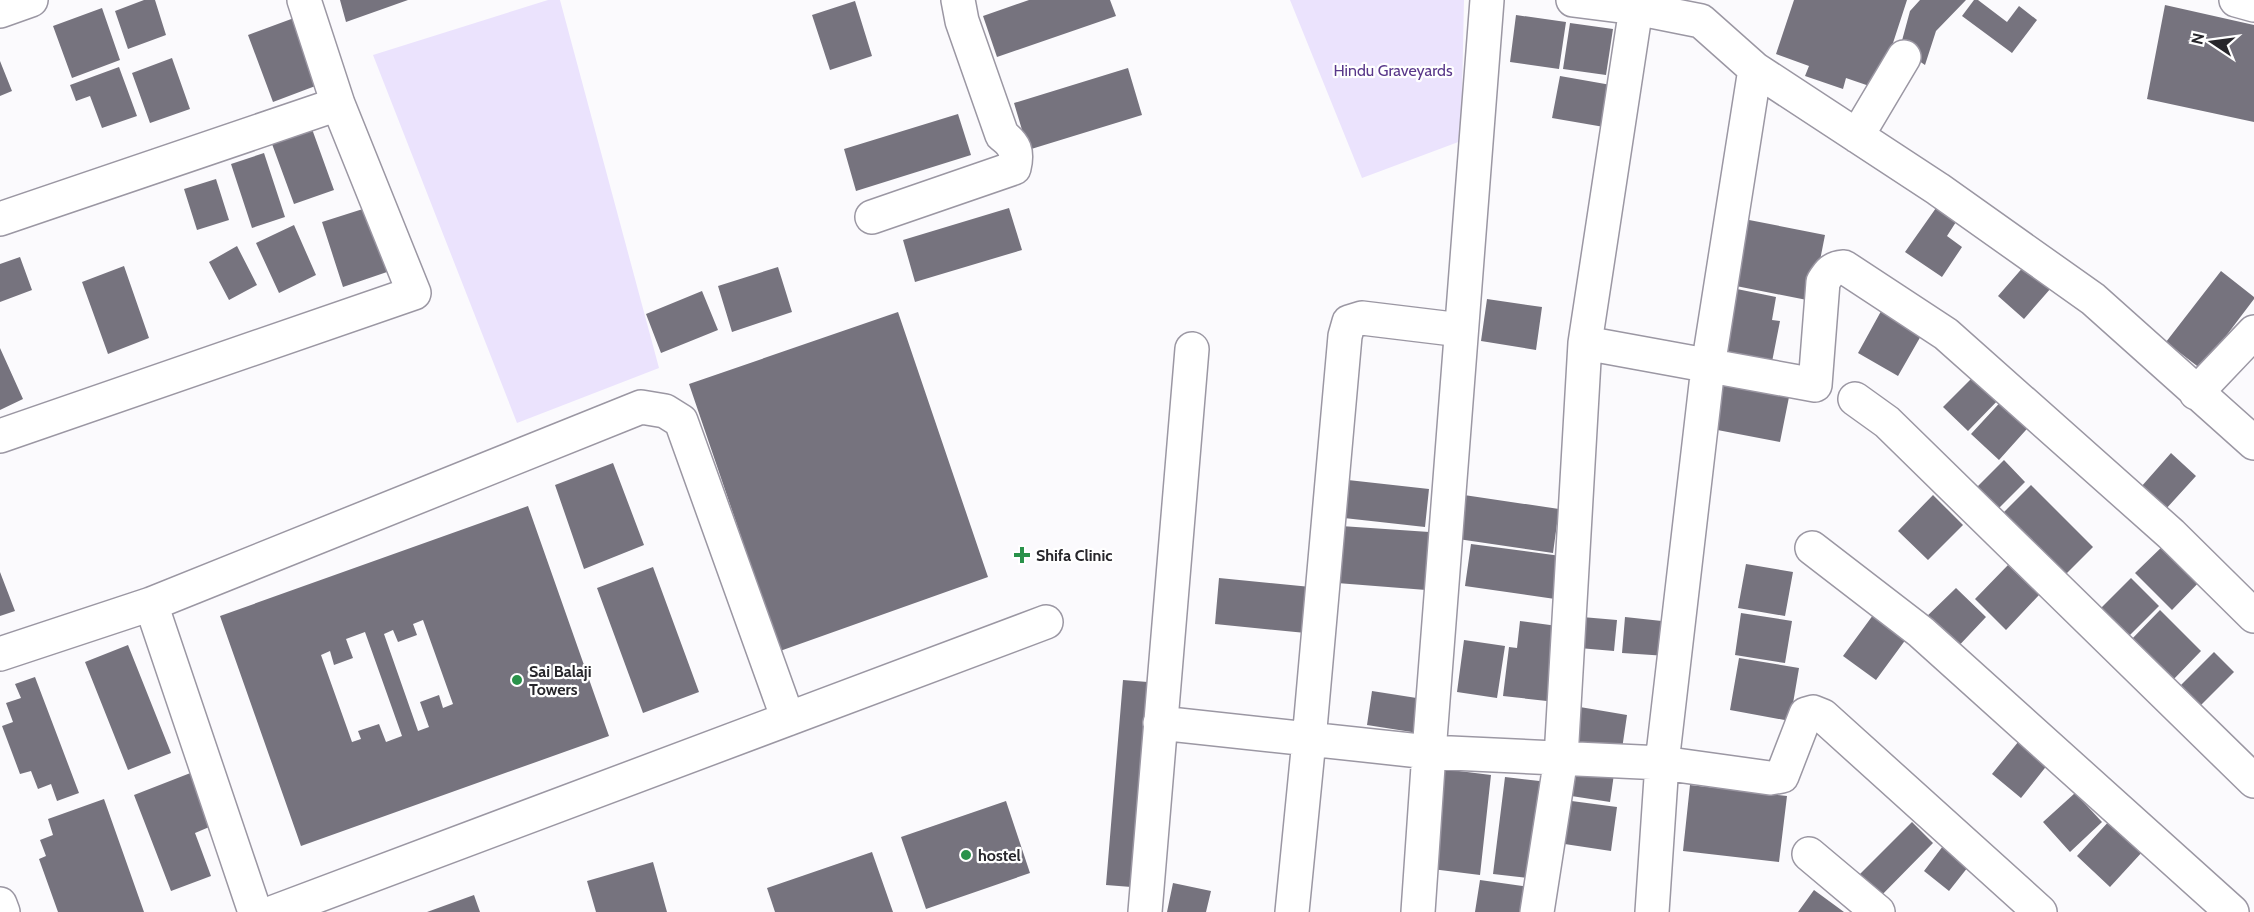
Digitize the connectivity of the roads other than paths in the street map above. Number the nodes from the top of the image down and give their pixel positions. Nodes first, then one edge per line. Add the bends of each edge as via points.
1 (31, 0) edge
2 (304, 0) edge
3 (958, 0) edge
4 (1487, 0) edge
5 (1574, 0) edge
6 (2236, 0) edge
7 (2254, 4) edge
8 (1636, 8) junction
9 (0, 11) edge
10 (1702, 11) edge
11 (1904, 57) dead end
12 (1755, 69) junction
13 (338, 104) junction
14 (1857, 136) junction
15 (872, 216) dead end
16 (0, 219) edge
17 (1461, 330) junction
18 (2254, 332) edge
19 (1584, 343) junction
20 (1192, 349) dead end
21 (1708, 367) junction
22 (2196, 393) junction
23 (1855, 399) dead end
24 (0, 436) edge
25 (2254, 443) edge
26 (1812, 548) dead end
27 (151, 604) junction
28 (2254, 616) edge
29 (1046, 622) dead end
30 (0, 654) edge
31 (788, 719) junction
32 (1160, 723) junction
33 (1310, 740) junction
34 (1429, 752) junction
35 (1560, 758) junction
36 (1662, 762) junction
37 (2254, 781) edge
38 (1809, 854) dead end
39 (0, 904) edge
40 (3, 912) edge
41 (255, 912) edge
42 (274, 912) edge
43 (1145, 912) edge
44 (1292, 912) edge
45 (1418, 912) edge
46 (1537, 912) edge
47 (1652, 912) edge
48 (1878, 912) edge
49 (2040, 912) edge
50 (2232, 912) edge

1 - 9 street
2 - 13 street
3 - 15 street via 1002,135 1013,144 1017,156 1014,168
4 - 17 street
5 - 8 street
6 - 7 street
8 - 10 street
8 - 19 street
10 - 12 street
11 - 14 street
12 - 14 street
12 - 21 street
13 - 16 street
13 - 24 street via 414,293
14 - 22 street via 2093,299
17 - 33 street via 1362,318 1349,322
17 - 34 street
18 - 22 street
19 - 21 street
19 - 35 street
20 - 32 street
21 - 28 street via 1815,385 1823,282 1829,272 1844,267 1946,334 2171,534
21 - 36 street
22 - 25 street
23 - 37 street via 1887,422
26 - 50 street via 1921,632
27 - 30 street
27 - 31 street via 641,407 665,411 681,421
27 - 41 street
29 - 31 street
31 - 42 street
32 - 33 street
32 - 43 street
33 - 34 street
33 - 44 street
34 - 35 street
34 - 45 street
35 - 36 street
35 - 46 street
36 - 47 street
36 - 49 street via 1770,778 1782,776 1806,714 1813,712 1823,716
38 - 48 street
39 - 40 street

